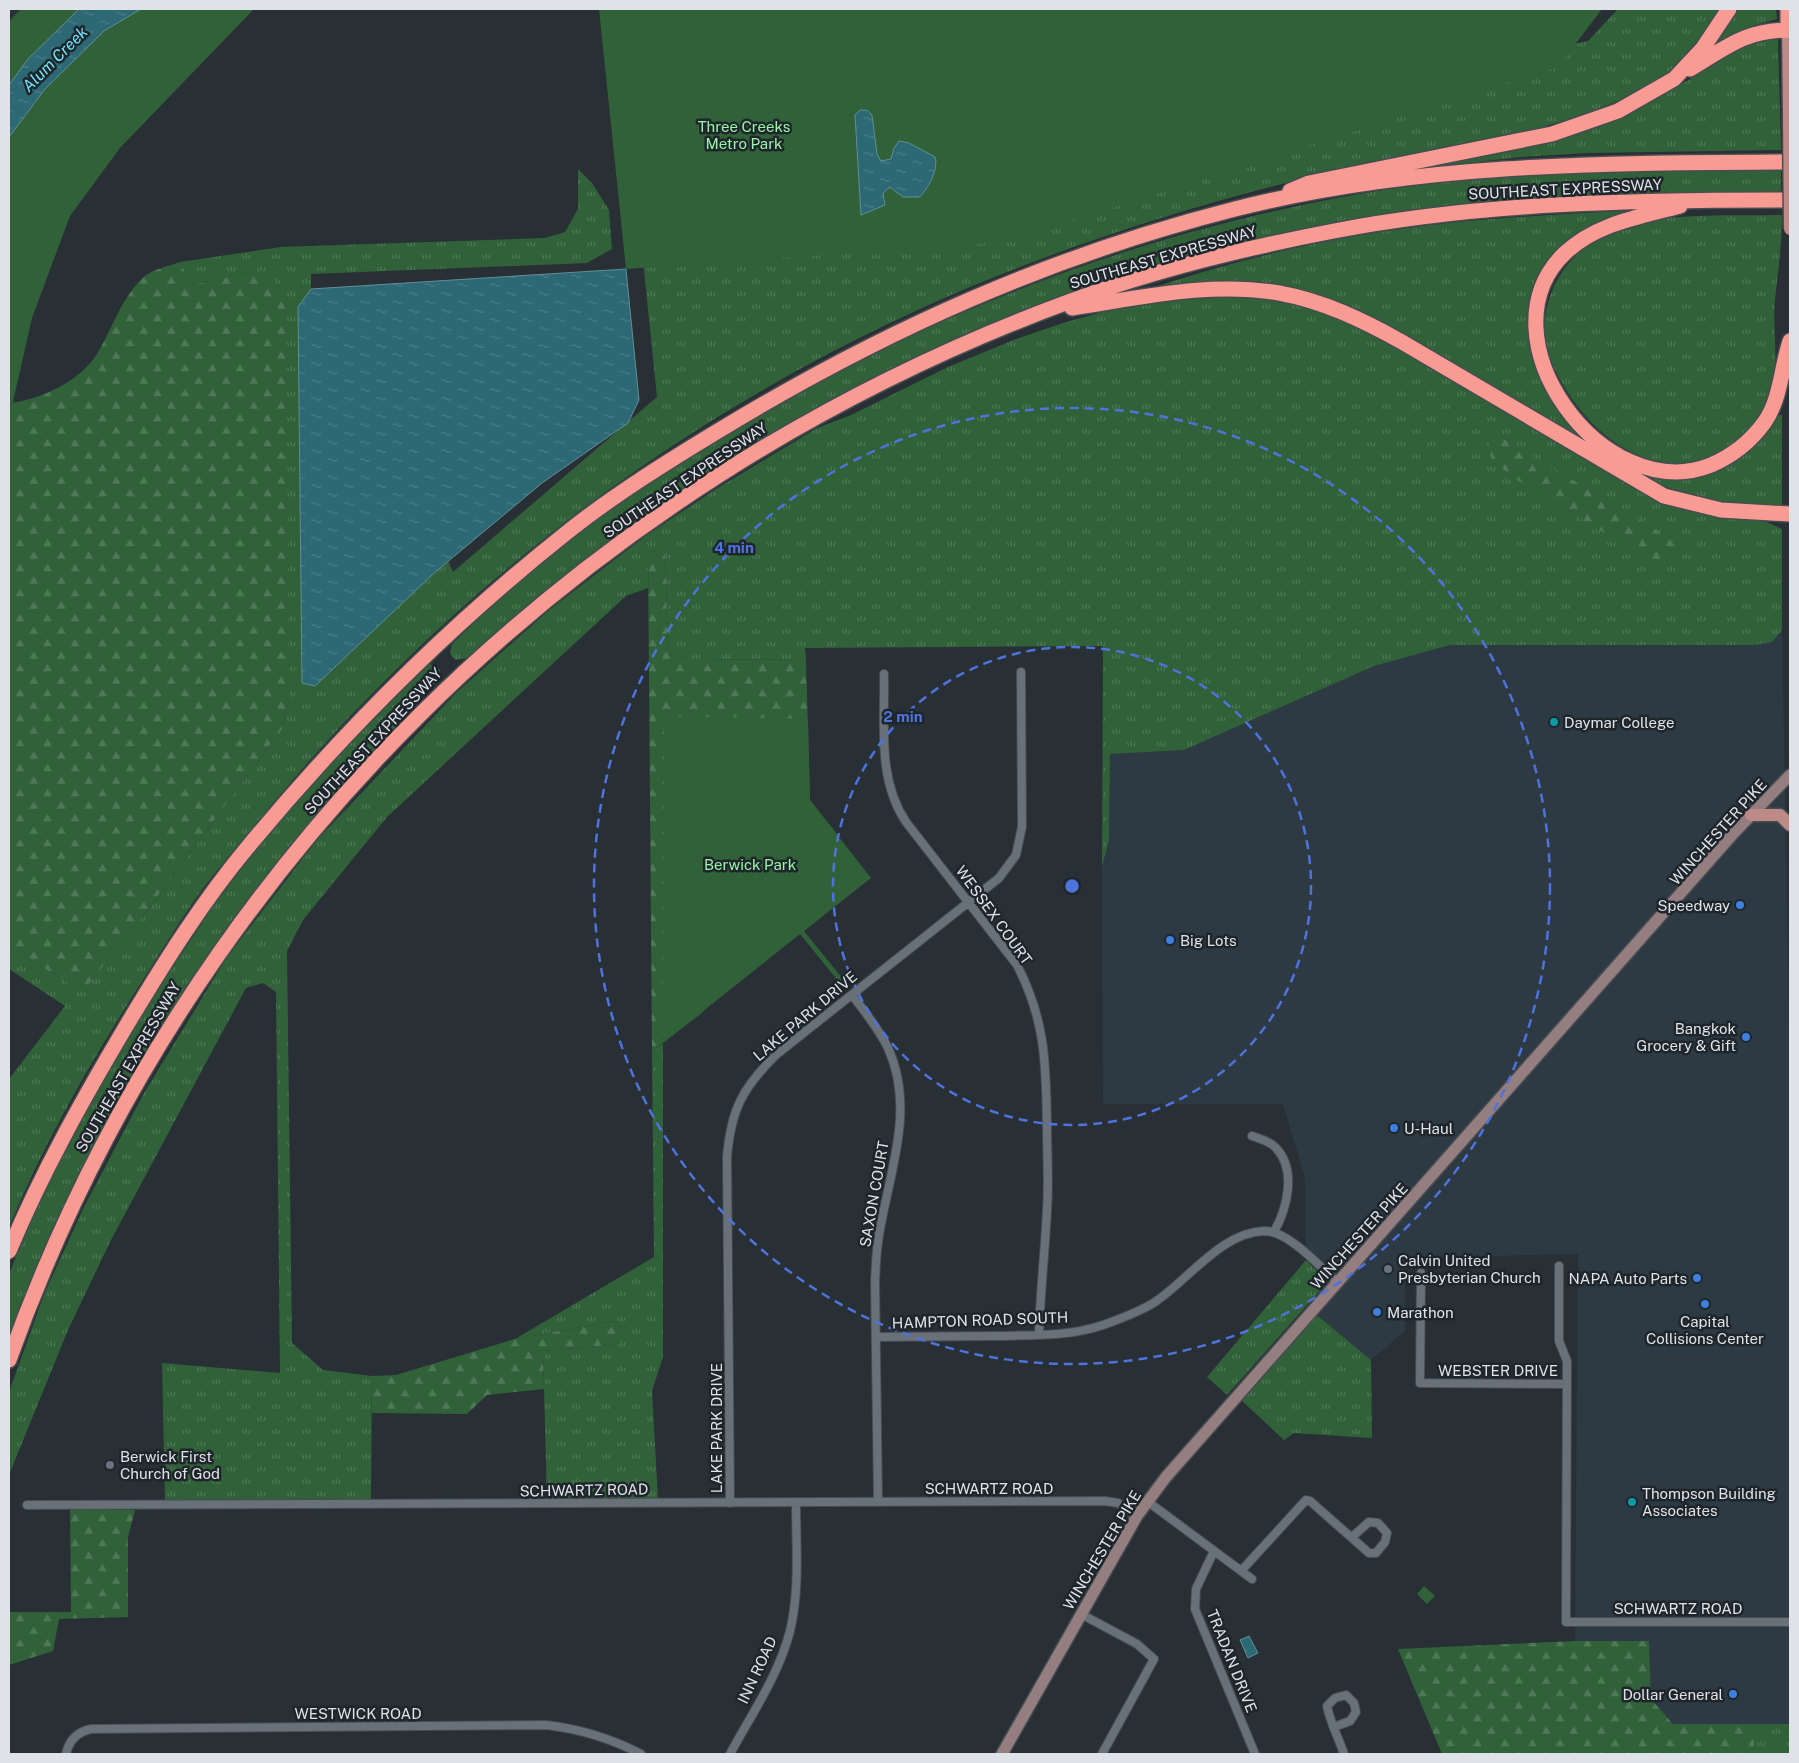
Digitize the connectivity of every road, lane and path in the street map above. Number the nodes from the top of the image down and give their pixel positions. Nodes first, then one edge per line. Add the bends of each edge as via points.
1 (1729, 9) edge
2 (1788, 9) edge
3 (1789, 30) edge
4 (1674, 79) junction
5 (1789, 114) edge
6 (1790, 162) edge
7 (1699, 200) junction
8 (1790, 200) edge
9 (1264, 203) junction
10 (1790, 229) edge
11 (1043, 312) junction
12 (1790, 341) edge
13 (1790, 514) edge
14 (1021, 672) dead end
15 (884, 674) dead end
16 (1790, 775) edge
17 (1751, 815) junction
18 (1790, 825) edge
19 (970, 902) junction
20 (852, 994) junction
21 (1252, 1136) dead end
22 (1274, 1232) junction
23 (9, 1251) edge
24 (1558, 1266) dead end
25 (1421, 1273) dead end
26 (1337, 1282) junction
27 (1039, 1335) junction
28 (877, 1337) junction
29 (9, 1360) edge
30 (1566, 1384) junction
31 (1147, 1501) junction
32 (730, 1502) junction
33 (796, 1502) junction
34 (878, 1502) junction
35 (27, 1505) dead end
36 (1137, 1516) junction
37 (1352, 1537) junction
38 (1214, 1551) junction
39 (1241, 1571) junction
40 (1252, 1579) dead end
41 (1081, 1614) junction
42 (1566, 1622) joint
43 (1790, 1622) edge
44 (1334, 1727) junction
45 (66, 1754) edge
46 (641, 1754) edge
47 (730, 1754) edge
48 (1002, 1754) edge
49 (1102, 1754) edge
50 (1255, 1754) edge
51 (1344, 1754) edge

1 - 4 highway via 1703,48
2 - 3 highway
3 - 4 highway via 1750,34
3 - 5 main road
4 - 9 highway via 1618,111 1581,126 1309,183
5 - 10 main road, bridge
6 - 9 highway, SOUTHEAST EXPRESSWAY via 1627,163 1489,169 1403,179
7 - 8 highway, SOUTHEAST EXPRESSWAY
7 - 11 highway, SOUTHEAST EXPRESSWAY via 1507,207 1342,230 1193,264 1112,287
7 - 12 highway via 1602,228 1576,243 1556,265 1540,301 1536,342 1557,393 1576,419 1610,451 1645,468 1683,473 1722,460 1739,450 1754,435 1773,407
9 - 23 highway, SOUTHEAST EXPRESSWAY via 1080,256 932,315 773,398 677,456 567,532 433,648 378,702 245,850 189,927 104,1063 51,1159
11 - 13 highway via 1215,290 1279,293 1320,303 1362,320 1402,342 1664,496 1721,510
11 - 29 highway, SOUTHEAST EXPRESSWAY via 907,371 844,402 742,460 643,525 539,605 458,676 404,729 290,859 200,978 166,1032 103,1144 66,1219 29,1302
14 - 19 street, LAKE PARK DRIVE via 1022,827 1016,855 999,878
15 - 19 street, WESSEX COURT via 885,767 892,796 906,822
16 - 17 main road, WINCHESTER PIKE
17 - 18 main road via 1780,815
17 - 26 main road, WINCHESTER PIKE
19 - 20 street, LAKE PARK DRIVE
19 - 27 street, WESSEX COURT via 1017,965 1029,989 1042,1032 1048,1207
20 - 28 street, SAXON COURT via 888,1048 900,1091 896,1158 877,1243
20 - 32 street, LAKE PARK DRIVE via 765,1066 751,1081 732,1120 728,1157
21 - 22 street via 1275,1146 1287,1174 1285,1208
22 - 26 street via 1292,1242
22 - 27 street, HAMPTON ROAD SOUTH via 1256,1232 1235,1239 1154,1303 1102,1325
24 - 30 street, WEBSTER DRIVE via 1559,1341 1567,1361
25 - 30 street, WEBSTER DRIVE via 1420,1383
26 - 31 main road, WINCHESTER PIKE
27 - 28 street, HAMPTON ROAD SOUTH
28 - 34 street, SAXON COURT
30 - 42 street, WEBSTER DRIVE
31 - 36 main road, WINCHESTER PIKE
31 - 38 street
32 - 33 street, SCHWARTZ ROAD
32 - 35 street, SCHWARTZ ROAD
33 - 34 street, SCHWARTZ ROAD
33 - 47 street, INN ROAD via 796,1588 790,1633 772,1676
34 - 36 street, SCHWARTZ ROAD via 1105,1501 1118,1503
36 - 41 main road, WINCHESTER PIKE
37 - 37 street via 1369,1522 1378,1523 1387,1533 1385,1542 1372,1554
37 - 39 street via 1310,1500 1306,1500
38 - 39 street
38 - 50 street, TRADAN DRIVE via 1196,1589 1195,1609
39 - 40 street
41 - 48 main road, WINCHESTER PIKE
41 - 49 street via 1137,1644 1154,1658
42 - 43 street, SCHWARTZ ROAD
44 - 44 street via 1328,1706 1335,1698 1346,1695 1354,1703 1356,1712 1350,1721
44 - 51 street
45 - 46 street, WESTWICK ROAD via 73,1738 81,1732 104,1728 546,1725 589,1732

